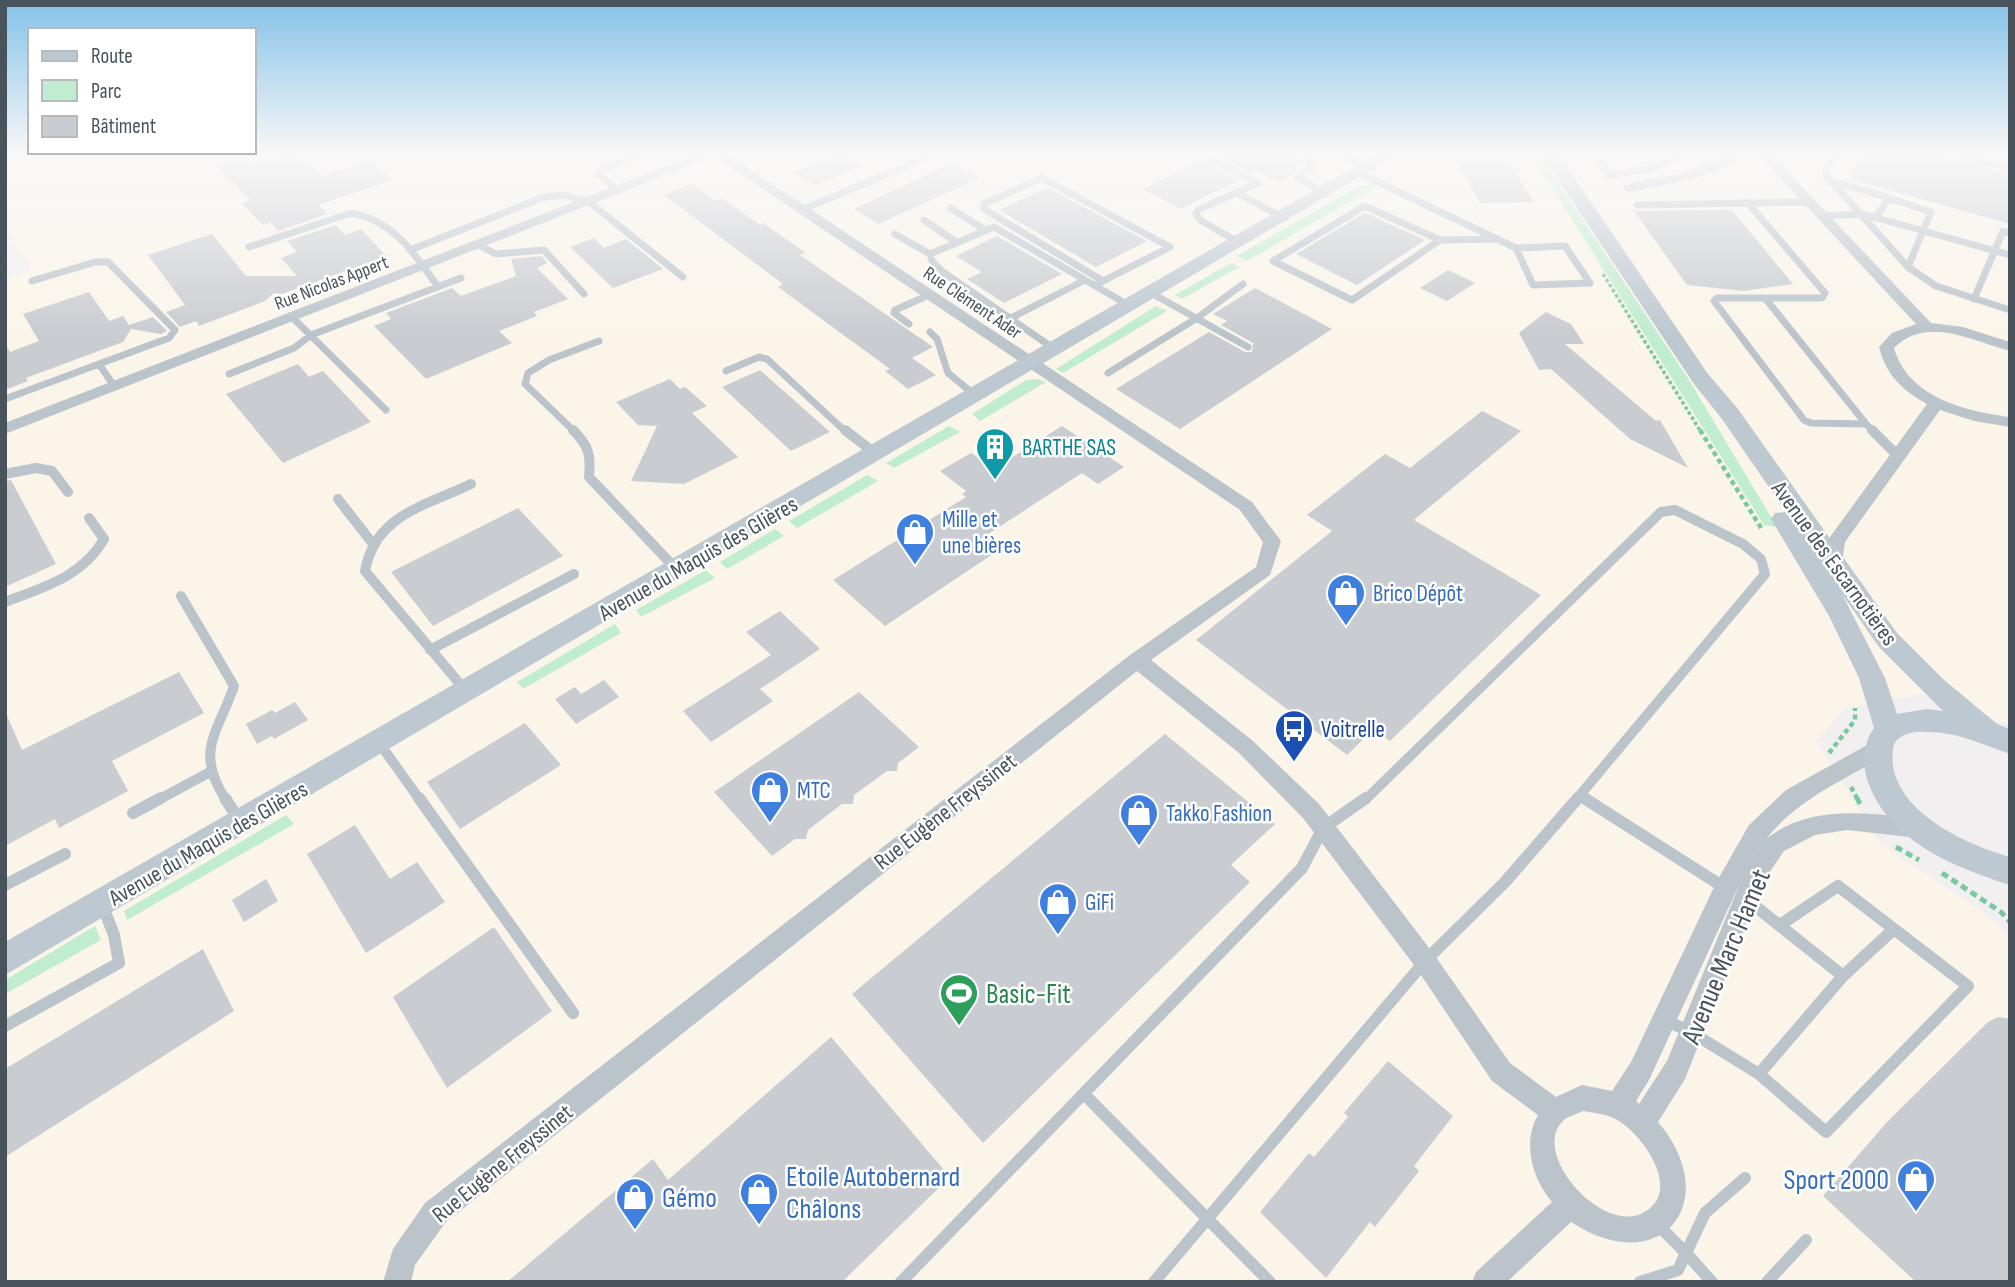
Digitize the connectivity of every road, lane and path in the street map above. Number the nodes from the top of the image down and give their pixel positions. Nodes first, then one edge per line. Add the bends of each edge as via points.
1 (348, 214) edge
2 (356, 214) edge
3 (501, 214) edge
4 (558, 214) edge
5 (604, 214) edge
6 (808, 214) edge
7 (960, 214) edge
8 (992, 214) edge
9 (1109, 214) edge
10 (1196, 214) edge
11 (1277, 214) edge
12 (1291, 214) edge
13 (1352, 214) edge
14 (1383, 214) edge
15 (1449, 214) edge
16 (1589, 214) edge
17 (1757, 214) edge
18 (1862, 214) edge
19 (1863, 214) joint
20 (1878, 214) edge
21 (1930, 214) edge
22 (1822, 216) joint
23 (1284, 218) junction
24 (1875, 218) junction
25 (924, 220) dead end
26 (985, 230) junction
27 (1921, 231) junction
28 (2010, 233) edge
29 (895, 234) dead end
30 (1498, 239) junction
31 (1440, 240) junction
32 (956, 242) junction
33 (1241, 243) junction
34 (478, 245) junction
35 (249, 247) dead end
36 (1517, 248) junction
37 (410, 250) junction
38 (1995, 251) junction
39 (930, 254) junction
40 (2010, 256) edge
41 (423, 266) junction
42 (1908, 267) junction
43 (461, 278) dead end
44 (683, 278) dead end
45 (1085, 280) junction
46 (32, 281) dead end
47 (1103, 281) junction
48 (1243, 284) dead end
49 (1095, 285) junction
50 (438, 287) junction
51 (584, 294) dead end
52 (1153, 294) junction
53 (929, 295) junction
54 (1765, 298) junction
55 (1974, 299) junction
56 (1131, 307) junction
57 (2010, 310) edge
58 (292, 317) junction
59 (1197, 318) junction
60 (1009, 319) junction
61 (909, 324) dead end
62 (1928, 328) junction
63 (930, 332) dead end
64 (311, 335) junction
65 (599, 341) dead end
66 (1248, 347) dead end
67 (2010, 347) edge
68 (1057, 350) junction
69 (1032, 364) junction
70 (99, 365) junction
71 (726, 371) dead end
72 (1108, 373) dead end
73 (229, 374) dead end
74 (1701, 379) junction
75 (114, 386) junction
76 (977, 396) junction
77 (5, 399) edge
78 (1936, 402) junction
79 (386, 410) dead end
80 (2010, 422) edge
81 (1866, 424) junction
82 (5, 429) edge
83 (877, 455) junction
84 (1899, 457) junction
85 (5, 474) edge
86 (471, 484) dead end
87 (68, 492) dead end
88 (338, 499) dead end
89 (89, 518) dead end
90 (373, 544) junction
91 (1835, 565) junction
92 (678, 570) junction
93 (574, 574) dead end
94 (181, 597) dead end
95 (5, 602) edge
96 (430, 650) junction
97 (1137, 660) junction
98 (468, 692) junction
99 (1998, 736) edge
100 (1884, 740) junction
101 (380, 744) junction
102 (210, 772) junction
103 (1580, 795) junction
104 (133, 813) dead end
105 (241, 824) junction
106 (1324, 828) junction
107 (1919, 828) junction
108 (65, 854) dead end
109 (1977, 862) junction
110 (2010, 872) edge
111 (5, 885) edge
112 (1735, 893) junction
113 (2010, 894) edge
114 (102, 904) junction
115 (1780, 925) junction
116 (1894, 929) junction
117 (5, 960) edge
118 (1424, 961) junction
119 (1843, 976) junction
120 (573, 1013) dead end
121 (1663, 1020) junction
122 (5, 1026) edge
123 (1691, 1032) junction
124 (1759, 1074) junction
125 (1084, 1094) junction
126 (1618, 1106) junction
127 (1553, 1110) junction
128 (1642, 1123) junction
129 (1745, 1178) dead end
130 (1570, 1204) junction
131 (1208, 1219) junction
132 (1656, 1223) junction
133 (1806, 1240) dead end
134 (1686, 1252) junction
135 (397, 1282) edge
136 (901, 1282) edge
137 (1154, 1282) edge
138 (1270, 1282) edge
139 (1486, 1282) edge
140 (1640, 1282) edge
141 (1712, 1282) edge
142 (1767, 1282) edge

1 - 35 lane
2 - 37 lane via 376,218
3 - 37 lane
4 - 34 street, Rue Nicolas Appert
5 - 44 lane
6 - 53 street, Rue Clément Ader
7 - 26 lane
8 - 47 lane
9 - 47 lane via 1170,247
10 - 33 lane
11 - 23 lane
12 - 23 main road, Avenue du Maquis des Glières
13 - 31 lane via 1273,261 1352,300
14 - 31 lane
15 - 30 lane
16 - 74 main road, Avenue des Escarnotières
17 - 54 lane via 1825,293 1822,298
18 - 22 lane
19 - 24 lane
19 - 42 lane
20 - 24 lane
21 - 27 lane
22 - 62 street
23 - 33 main road, Avenue du Maquis des Glières
24 - 27 lane
25 - 32 lane
26 - 32 lane
26 - 45 lane via 995,227
27 - 38 lane
27 - 42 lane
28 - 38 lane via 2003,231
29 - 39 lane
30 - 31 lane
30 - 36 lane
32 - 39 lane
33 - 52 main road, Avenue du Maquis des Glières
34 - 41 street, Rue Nicolas Appert
34 - 51 lane via 496,254 544,250
36 - 36 lane via 1565,246 1590,283 1533,285
37 - 41 lane
38 - 40 lane
38 - 55 lane
39 - 60 lane via 943,272
41 - 50 lane
41 - 58 street, Rue Nicolas Appert
42 - 55 lane via 1936,286
43 - 50 lane
45 - 49 lane
45 - 60 lane
46 - 70 lane via 108,261 175,330 169,338
47 - 49 lane
48 - 59 lane
49 - 56 lane
50 - 64 lane
52 - 56 main road, Avenue du Maquis des Glières
52 - 59 lane
53 - 61 lane via 895,310
53 - 69 street, Rue Clément Ader
54 - 81 lane
54 - 81 lane via 1714,301 1804,420
55 - 57 lane
56 - 68 main road, Avenue du Maquis des Glières
58 - 64 lane
58 - 75 street, Rue Nicolas Appert
59 - 66 lane
59 - 72 lane
60 - 68 lane
62 - 67 street via 1974,334
62 - 78 street via 1894,337 1886,347 1887,360 1913,389
63 - 76 lane via 937,339 948,373
64 - 73 lane via 294,348
64 - 79 lane
65 - 92 lane via 549,360 528,373 525,384 586,443 591,457 589,477
68 - 69 main road, Avenue du Maquis des Glières
69 - 76 main road, Avenue du Maquis des Glières
69 - 97 street, Rue Eugène Freyssinet via 1246,506 1272,541 1264,570
70 - 75 lane
70 - 77 lane
71 - 83 lane via 758,357 767,359
74 - 91 main road, Avenue des Escarnotières
74 - 100 main road, Avenue des Escarnotières via 1723,426 1841,613 1872,678
75 - 82 street, Rue Nicolas Appert
76 - 83 main road, Avenue du Maquis des Glières
78 - 80 street via 1969,415
78 - 84 street
81 - 84 lane
83 - 92 main road, Avenue du Maquis des Glières
84 - 91 street via 1836,541
85 - 87 lane via 36,468 52,471
86 - 90 lane via 389,523
88 - 90 lane
89 - 95 lane via 104,539 82,570
90 - 96 lane via 365,571
91 - 99 main road, Avenue des Escarnotières via 1888,640 1933,687
92 - 98 main road, Avenue du Maquis des Glières
93 - 96 lane
94 - 102 lane via 234,686 209,744
96 - 98 lane
97 - 106 street via 1246,747
97 - 135 street, Rue Eugène Freyssinet via 435,1213 403,1259
98 - 101 main road, Avenue du Maquis des Glières
99 - 100 main road via 1957,722 1930,719 1907,722
100 - 107 main road, Avenue des Escarnotières via 1878,766 1885,786
100 - 112 street, Avenue Marc Hamet via 1842,771 1794,796 1757,832
101 - 105 main road, Avenue du Maquis des Glières
101 - 120 lane
102 - 104 lane
102 - 105 lane
103 - 106 lane via 1765,574 1761,559 1743,544 1675,510 1661,512 1359,805
103 - 112 lane
103 - 118 lane via 1505,882
105 - 114 main road, Avenue du Maquis des Glières
106 - 118 street
106 - 125 lane via 1302,869
107 - 109 main road, Avenue des Escarnotières
107 - 112 street, Avenue Marc Hamet via 1847,821 1812,826 1776,844 1754,877
108 - 111 lane
109 - 110 main road
109 - 113 main road
112 - 115 lane
112 - 121 street, Avenue Marc Hamet
112 - 123 street, Avenue Marc Hamet
114 - 117 main road, Avenue du Maquis des Glières
114 - 122 lane via 119,963
115 - 116 lane via 1838,886
115 - 119 lane
116 - 119 lane
116 - 124 lane via 1968,986 1826,1132
118 - 127 street via 1501,1072
118 - 131 lane
119 - 124 lane
121 - 123 lane
121 - 126 street, Avenue Marc Hamet
123 - 124 lane
123 - 128 street, Avenue Marc Hamet via 1676,1070
125 - 131 lane
125 - 136 lane
126 - 127 street via 1582,1098
126 - 128 street
127 - 130 street via 1544,1125 1544,1164
128 - 132 street via 1670,1165 1673,1188 1668,1208
129 - 134 lane via 1705,1213
130 - 132 street via 1615,1230 1637,1231
130 - 139 street
131 - 137 lane
131 - 138 lane
132 - 134 lane
133 - 142 lane
134 - 140 lane via 1678,1270
134 - 141 lane

